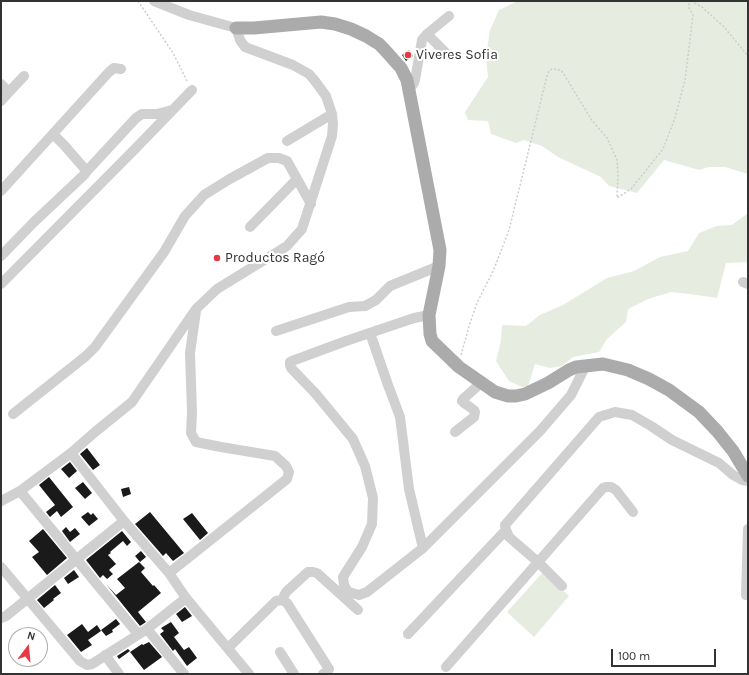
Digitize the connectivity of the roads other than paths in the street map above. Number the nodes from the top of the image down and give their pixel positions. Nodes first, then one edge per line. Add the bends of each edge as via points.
1 (154, 1) edge
2 (449, 16) dead end
3 (236, 28) junction
4 (427, 34) junction
5 (448, 55) dead end
6 (121, 69) dead end
7 (24, 76) dead end
8 (1, 84) edge
9 (409, 89) junction
10 (192, 90) road end
11 (9, 92) junction
12 (1, 101) edge
13 (173, 109) junction
14 (332, 114) junction
15 (53, 134) junction
16 (287, 141) dead end
17 (86, 172) junction
18 (297, 179) junction
19 (1, 191) edge
20 (311, 204) junction
21 (250, 227) dead end
22 (1, 256) edge
23 (439, 266) junction
24 (1, 284) edge
25 (196, 309) junction
26 (429, 315) junction
27 (276, 330) dead end
28 (370, 333) junction
29 (586, 365) junction
30 (482, 383) junction
31 (13, 414) dead end
32 (455, 432) dead end
33 (71, 453) junction
34 (748, 476) edge
35 (748, 481) edge
36 (20, 491) junction
37 (1, 501) edge
38 (633, 512) dead end
39 (124, 521) junction
40 (748, 529) edge
41 (506, 530) junction
42 (424, 548) junction
43 (77, 560) junction
44 (538, 562) junction
45 (1, 567) edge
46 (169, 573) junction
47 (562, 586) dead end
48 (746, 595) dead end
49 (186, 598) junction
50 (27, 599) junction
51 (282, 600) junction
52 (358, 610) dead end
53 (1, 618) edge
54 (147, 629) junction
55 (138, 634) junction
56 (408, 634) dead end
57 (228, 648) junction
58 (280, 652) dead end
59 (105, 655) junction
60 (446, 667) dead end
61 (119, 674) edge
62 (184, 674) edge
63 (249, 674) edge
64 (294, 674) edge
65 (323, 674) edge

1 - 3 street via 189,15
2 - 4 street
3 - 9 main road via 321,22 351,29 384,49 401,68
3 - 14 street via 245,47 309,74 326,96
4 - 5 street
4 - 9 street via 422,40 414,83
6 - 15 street via 114,68 109,72
7 - 11 street
8 - 11 street
9 - 23 main road via 440,250
10 - 13 street
11 - 12 street
13 - 17 street via 157,114 142,114 136,118
13 - 24 street
14 - 16 street
14 - 20 street via 332,136
15 - 17 street
15 - 19 street
17 - 22 street
18 - 20 street
18 - 21 street
18 - 31 street via 287,162 279,158 268,158 204,195 186,216 164,252 95,347
20 - 25 street via 302,229 287,246 216,289
23 - 26 main road
23 - 27 street via 390,286 376,300 365,306 349,307
25 - 33 street via 132,402
25 - 46 street via 190,353 191,433 196,442 274,456 289,472 287,479
26 - 28 street
26 - 30 main road via 432,341 459,367
28 - 42 street via 400,418 408,489
28 - 42 street via 290,362 291,368 353,439 365,466 373,498 372,524 362,547 343,578 344,585 349,592 359,595 367,592
29 - 30 main road via 568,370 548,383 516,396 495,392
29 - 34 main road via 603,364 628,370 669,390 699,412 717,431
29 - 42 street via 571,395 540,432
30 - 32 street via 462,401 474,410 474,417
33 - 36 street
33 - 39 street
35 - 41 street via 742,480 719,463 672,440 632,415 615,412 599,417 505,525
36 - 37 street
36 - 43 street
38 - 44 street via 616,490 611,487 603,488
39 - 43 street
39 - 46 street
40 - 48 street
41 - 44 street via 509,537
41 - 56 street
43 - 50 street
43 - 55 street
44 - 47 street
44 - 60 street
45 - 50 street
46 - 49 street
49 - 54 street
49 - 57 street
50 - 53 street
50 - 59 street via 80,661 87,665 92,664
51 - 52 street via 286,592 308,572 312,572 317,573
51 - 57 street via 276,600
51 - 65 street via 329,669
54 - 55 street
54 - 62 street
55 - 59 street
57 - 63 street
58 - 64 street
59 - 61 street

